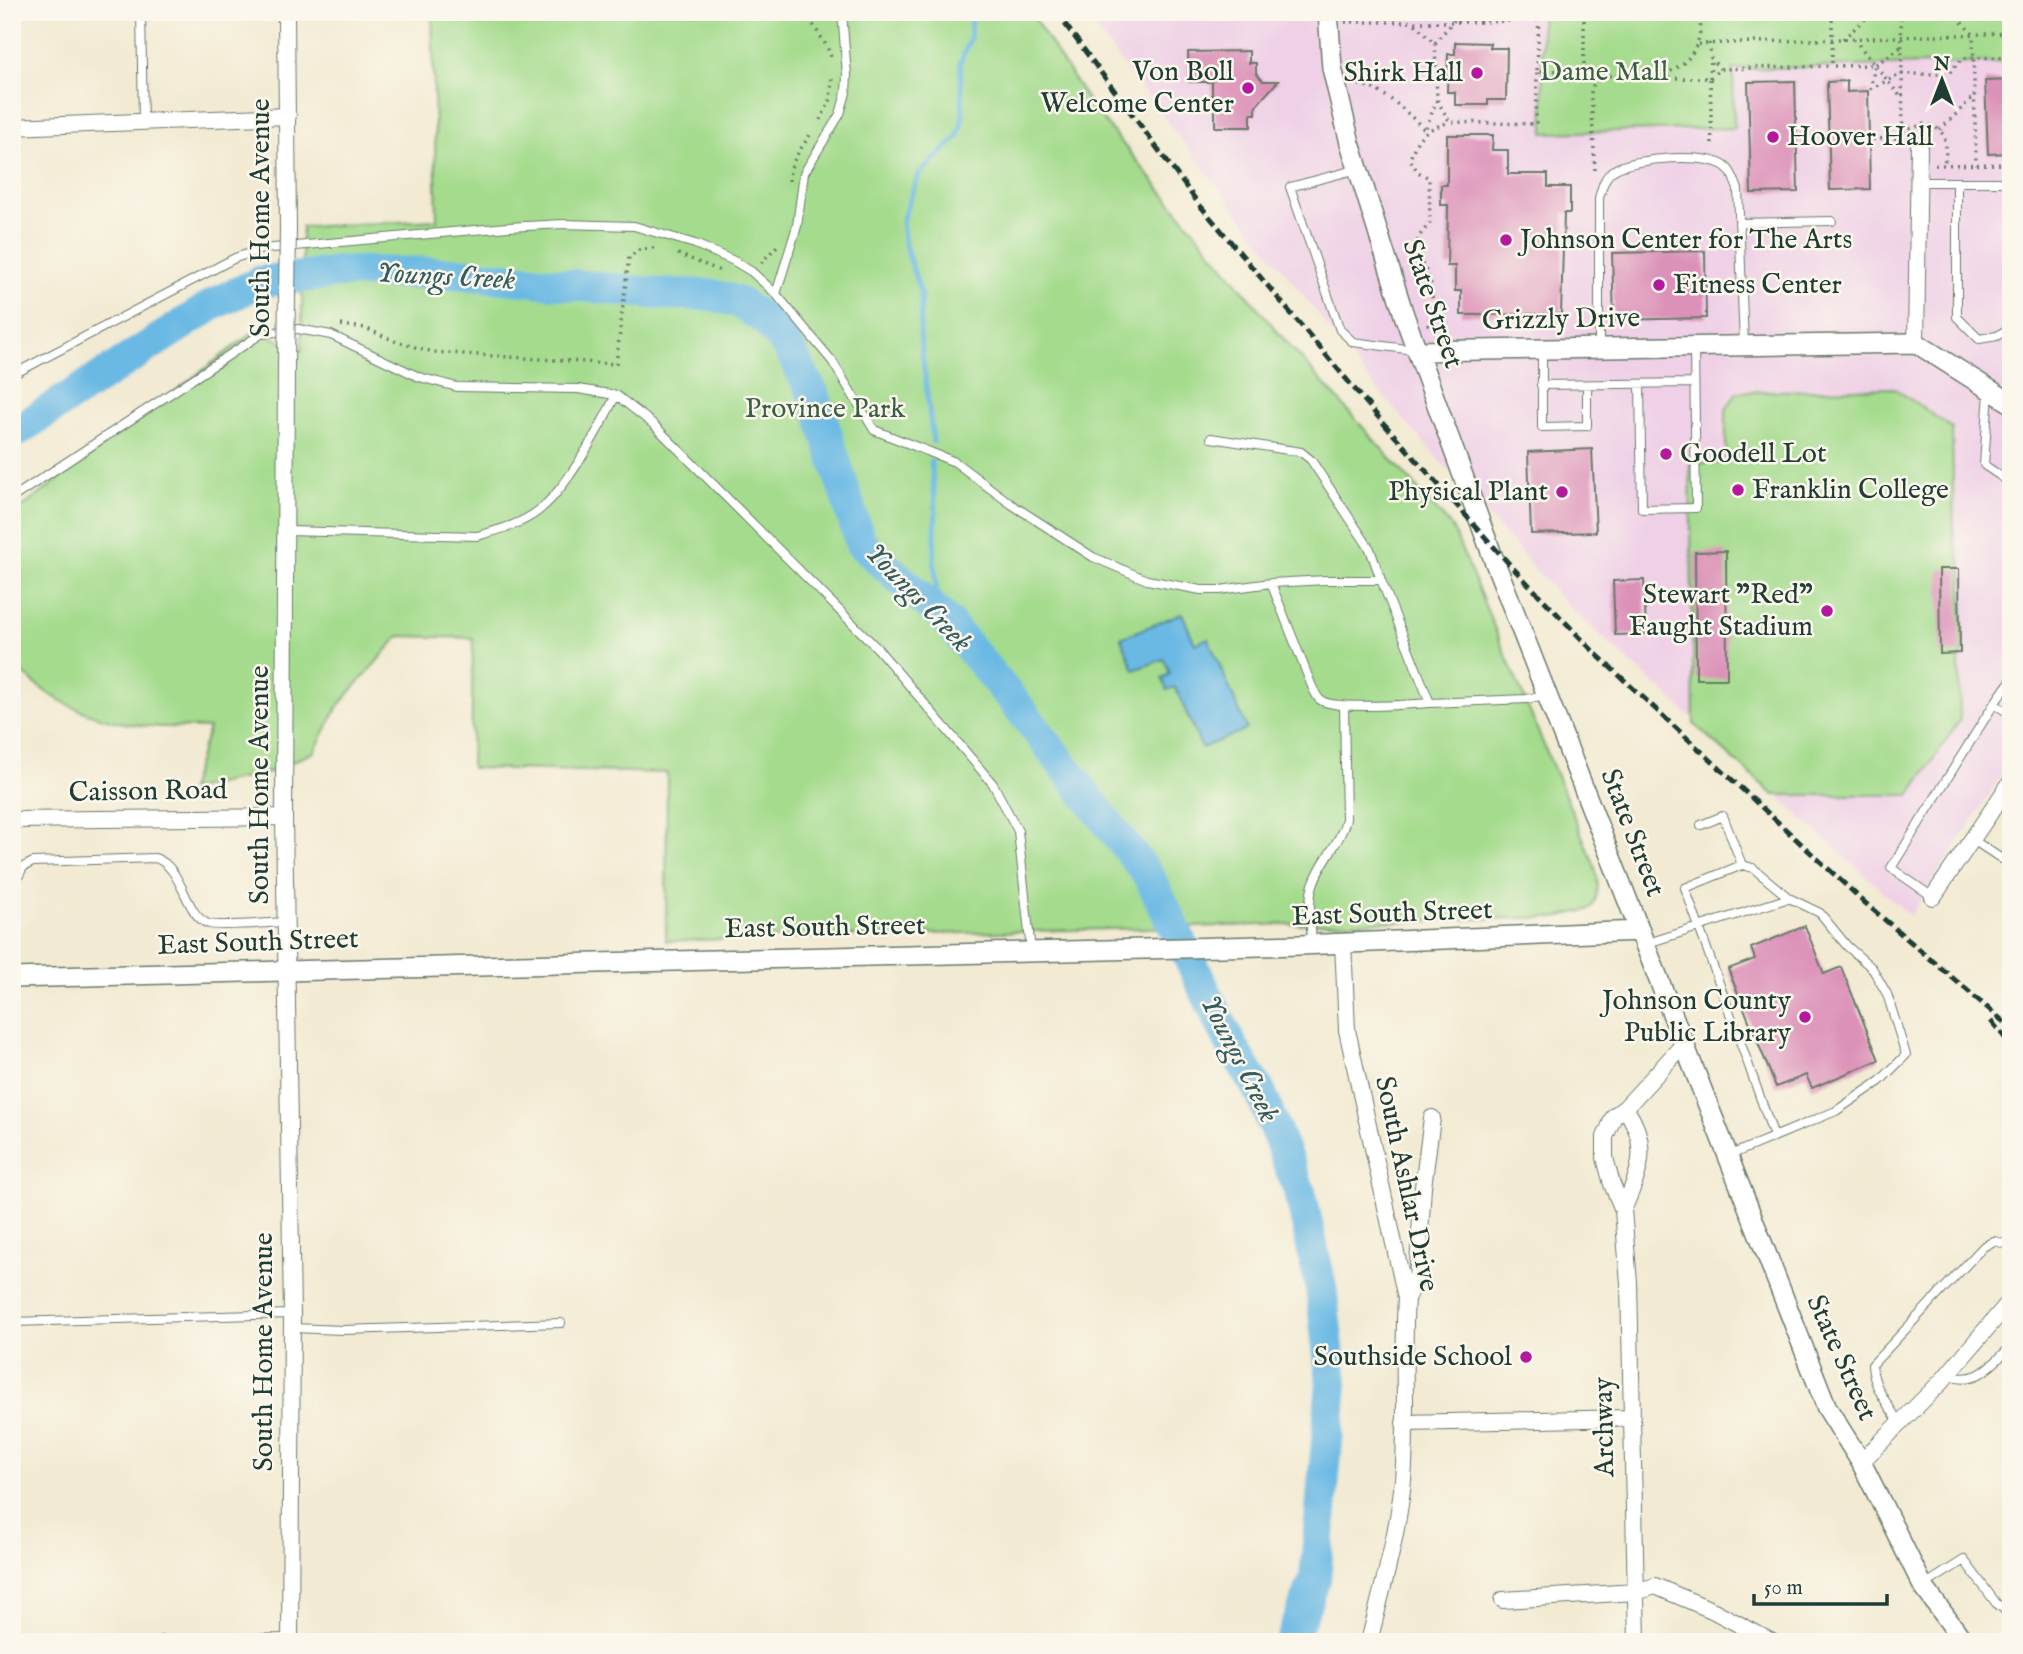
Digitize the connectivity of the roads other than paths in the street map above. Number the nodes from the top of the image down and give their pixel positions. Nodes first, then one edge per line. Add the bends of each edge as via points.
1 (141, 12) edge
2 (286, 12) edge
3 (842, 12) edge
4 (1329, 17) edge
5 (288, 116) junction
6 (143, 121) junction
7 (12, 127) edge
8 (1919, 145) dead end
9 (1358, 169) junction
10 (1919, 173) junction
11 (1957, 182) junction
12 (2011, 182) edge
13 (1832, 221) dead end
14 (1740, 223) junction
15 (776, 294) junction
16 (2011, 327) edge
17 (1916, 343) junction
18 (1694, 346) junction
19 (1744, 346) junction
20 (1599, 348) junction
21 (1542, 349) junction
22 (1417, 351) junction
23 (12, 375) edge
24 (1695, 383) junction
25 (1640, 384) junction
26 (1541, 385) junction
27 (1587, 385) junction
28 (1989, 388) junction
29 (616, 395) junction
30 (2011, 403) edge
31 (1211, 438) dead end
32 (2011, 483) edge
33 (12, 498) edge
34 (287, 531) junction
35 (1381, 580) junction
36 (1271, 583) junction
37 (2011, 680) edge
38 (1548, 694) junction
39 (1430, 703) junction
40 (1994, 704) junction
41 (1344, 706) junction
42 (2011, 714) edge
43 (2011, 782) edge
44 (284, 817) junction
45 (12, 820) edge
46 (1701, 825) dead end
47 (1973, 840) junction
48 (1742, 865) junction
49 (2011, 865) edge
50 (12, 890) edge
51 (1933, 897) joint
52 (1788, 898) junction
53 (287, 922) junction
54 (1699, 928) junction
55 (1642, 938) junction
56 (1343, 943) junction
57 (1306, 945) junction
58 (1031, 951) junction
59 (287, 970) junction
60 (12, 978) edge
61 (1684, 1045) junction
62 (1625, 1108) junction
63 (1432, 1118) dead end
64 (1774, 1136) junction
65 (1727, 1156) junction
66 (1623, 1210) junction
67 (2011, 1245) edge
68 (1406, 1298) junction
69 (2011, 1300) edge
70 (292, 1321) junction
71 (12, 1322) edge
72 (561, 1323) dead end
73 (2011, 1346) edge
74 (1948, 1375) junction
75 (1630, 1418) junction
76 (1404, 1423) junction
77 (1900, 1423) junction
78 (1861, 1462) junction
79 (1923, 1586) junction
80 (1636, 1592) junction
81 (1503, 1600) dead end
82 (2011, 1615) edge
83 (161, 1640) dead end
84 (290, 1640) edge
85 (1369, 1642) edge
86 (1637, 1642) edge
87 (1772, 1642) edge
88 (1964, 1642) edge

1 - 6 lane
2 - 5 street, South Home Avenue
3 - 15 lane via 846,93 840,114 804,173 797,226
4 - 9 street, State Street via 1332,68
5 - 6 street
5 - 34 street, South Home Avenue, bridge
6 - 7 street
8 - 10 street
9 - 22 street, State Street
9 - 22 lane via 1290,187 1340,330 1353,342
10 - 11 lane
10 - 17 street
11 - 12 lane
11 - 16 lane via 1957,317 1979,339 1997,336
13 - 14 lane
14 - 19 lane
14 - 20 lane via 1738,189 1728,168 1709,160 1680,158 1614,170 1605,178 1600,194
15 - 23 lane via 734,261 634,226 508,227 261,249 235,258
15 - 36 lane via 832,361 874,430 937,453 1093,557 1147,580 1201,590
17 - 19 street, Grizzly Drive
17 - 28 street
18 - 19 street, Grizzly Drive
18 - 20 street, Grizzly Drive
18 - 24 lane
20 - 21 street, Grizzly Drive
21 - 22 street, Grizzly Drive
21 - 26 lane
22 - 38 street, State Street
24 - 25 lane
24 - 25 lane via 1696,508 1642,509
25 - 27 lane
26 - 27 lane
26 - 27 lane via 1542,427 1587,426
28 - 30 street
28 - 32 lane via 1984,464
29 - 33 lane via 578,389 457,387 419,377 331,335 298,329 261,334
29 - 34 lane via 564,483 538,511 506,528 477,536
29 - 58 lane via 653,424 878,649 993,784 1018,831
31 - 35 lane via 1301,452 1311,460 1370,549
34 - 44 street, South Home Avenue
35 - 36 lane
35 - 39 lane
36 - 41 lane via 1319,699
37 - 40 lane
38 - 39 lane
38 - 55 street, State Street
39 - 41 lane
40 - 42 lane
40 - 51 lane via 1891,868
41 - 57 lane via 1346,819 1311,891
43 - 47 street
44 - 45 street, Caisson Road
44 - 53 street, South Home Avenue
46 - 48 lane via 1723,816
47 - 49 lane
47 - 51 street
48 - 52 lane via 1754,868
48 - 54 lane via 1685,888
50 - 53 lane via 23,867 33,862 155,858 167,864 197,915 209,924
52 - 54 lane
52 - 64 lane via 1820,913 1872,968 1887,994 1906,1055 1880,1081 1836,1111
53 - 59 street, South Home Avenue
54 - 55 lane
54 - 64 lane
55 - 56 street, East South Street
55 - 61 street, State Street
56 - 57 street, East South Street
56 - 68 street, South Ashlar Drive via 1347,1030
57 - 58 street, East South Street
58 - 59 street, East South Street
59 - 60 street, East South Street
59 - 70 street, South Home Avenue
61 - 62 street, Archway
61 - 65 street, State Street
62 - 66 street, Archway via 1640,1136 1642,1156
62 - 66 street, Archway via 1614,1115 1605,1137 1605,1158
63 - 68 street via 1417,1280
64 - 65 lane
65 - 78 street, State Street via 1827,1408
66 - 75 street, Archway via 1629,1283
67 - 77 lane via 1994,1241 1983,1247 1872,1365 1881,1396
68 - 76 street, South Ashlar Drive
69 - 74 street
70 - 71 lane
70 - 72 lane via 343,1330
70 - 84 street, South Home Avenue
73 - 74 lane via 1972,1378
74 - 77 street
75 - 76 street
75 - 80 street, Archway
76 - 85 street, South Ashlar Drive via 1403,1479
77 - 78 street
78 - 79 street, State Street
79 - 82 lane via 1964,1560 1996,1603
79 - 88 street, State Street
80 - 81 street
80 - 86 street, Archway
80 - 87 street via 1655,1586
83 - 84 lane

